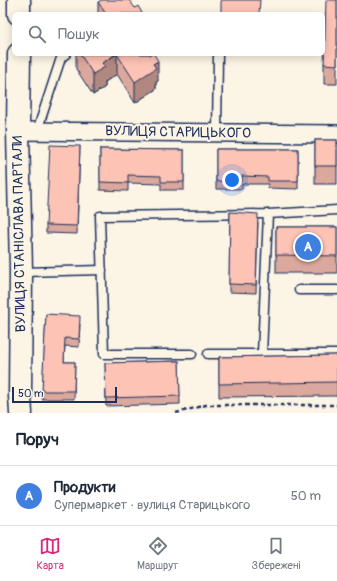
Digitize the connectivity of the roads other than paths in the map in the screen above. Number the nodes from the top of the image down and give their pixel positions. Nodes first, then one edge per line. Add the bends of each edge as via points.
1 (19, 0) edge
2 (19, 12) edge
3 (19, 56) edge
4 (64, 56) edge
5 (218, 56) edge
6 (28, 131) junction
7 (217, 133) junction
8 (337, 134) edge
9 (337, 210) edge
10 (268, 214) junction
11 (102, 270) junction
12 (21, 271) junction
13 (299, 290) dead end
14 (337, 290) edge
15 (192, 354) dead end
16 (208, 354) dead end
17 (262, 354) junction
18 (337, 354) edge
19 (21, 413) edge

1 - 2 street
3 - 6 street, ВУЛИЦЯ СТАНІСЛАВА ПАРТАЛИ
4 - 6 lane
5 - 7 lane
6 - 7 street, ВУЛИЦЯ СТАРИЦЬКОГО
6 - 12 street, ВУЛИЦЯ СТАНІСЛАВА ПАРТАЛИ
7 - 8 street, ВУЛИЦЯ СТАРИЦЬКОГО
9 - 10 lane
10 - 11 lane via 100,216
10 - 17 lane
11 - 12 lane
11 - 15 lane via 104,354
12 - 19 street, ВУЛИЦЯ СТАНІСЛАВА ПАРТАЛИ
13 - 14 lane
16 - 17 lane
17 - 18 lane

